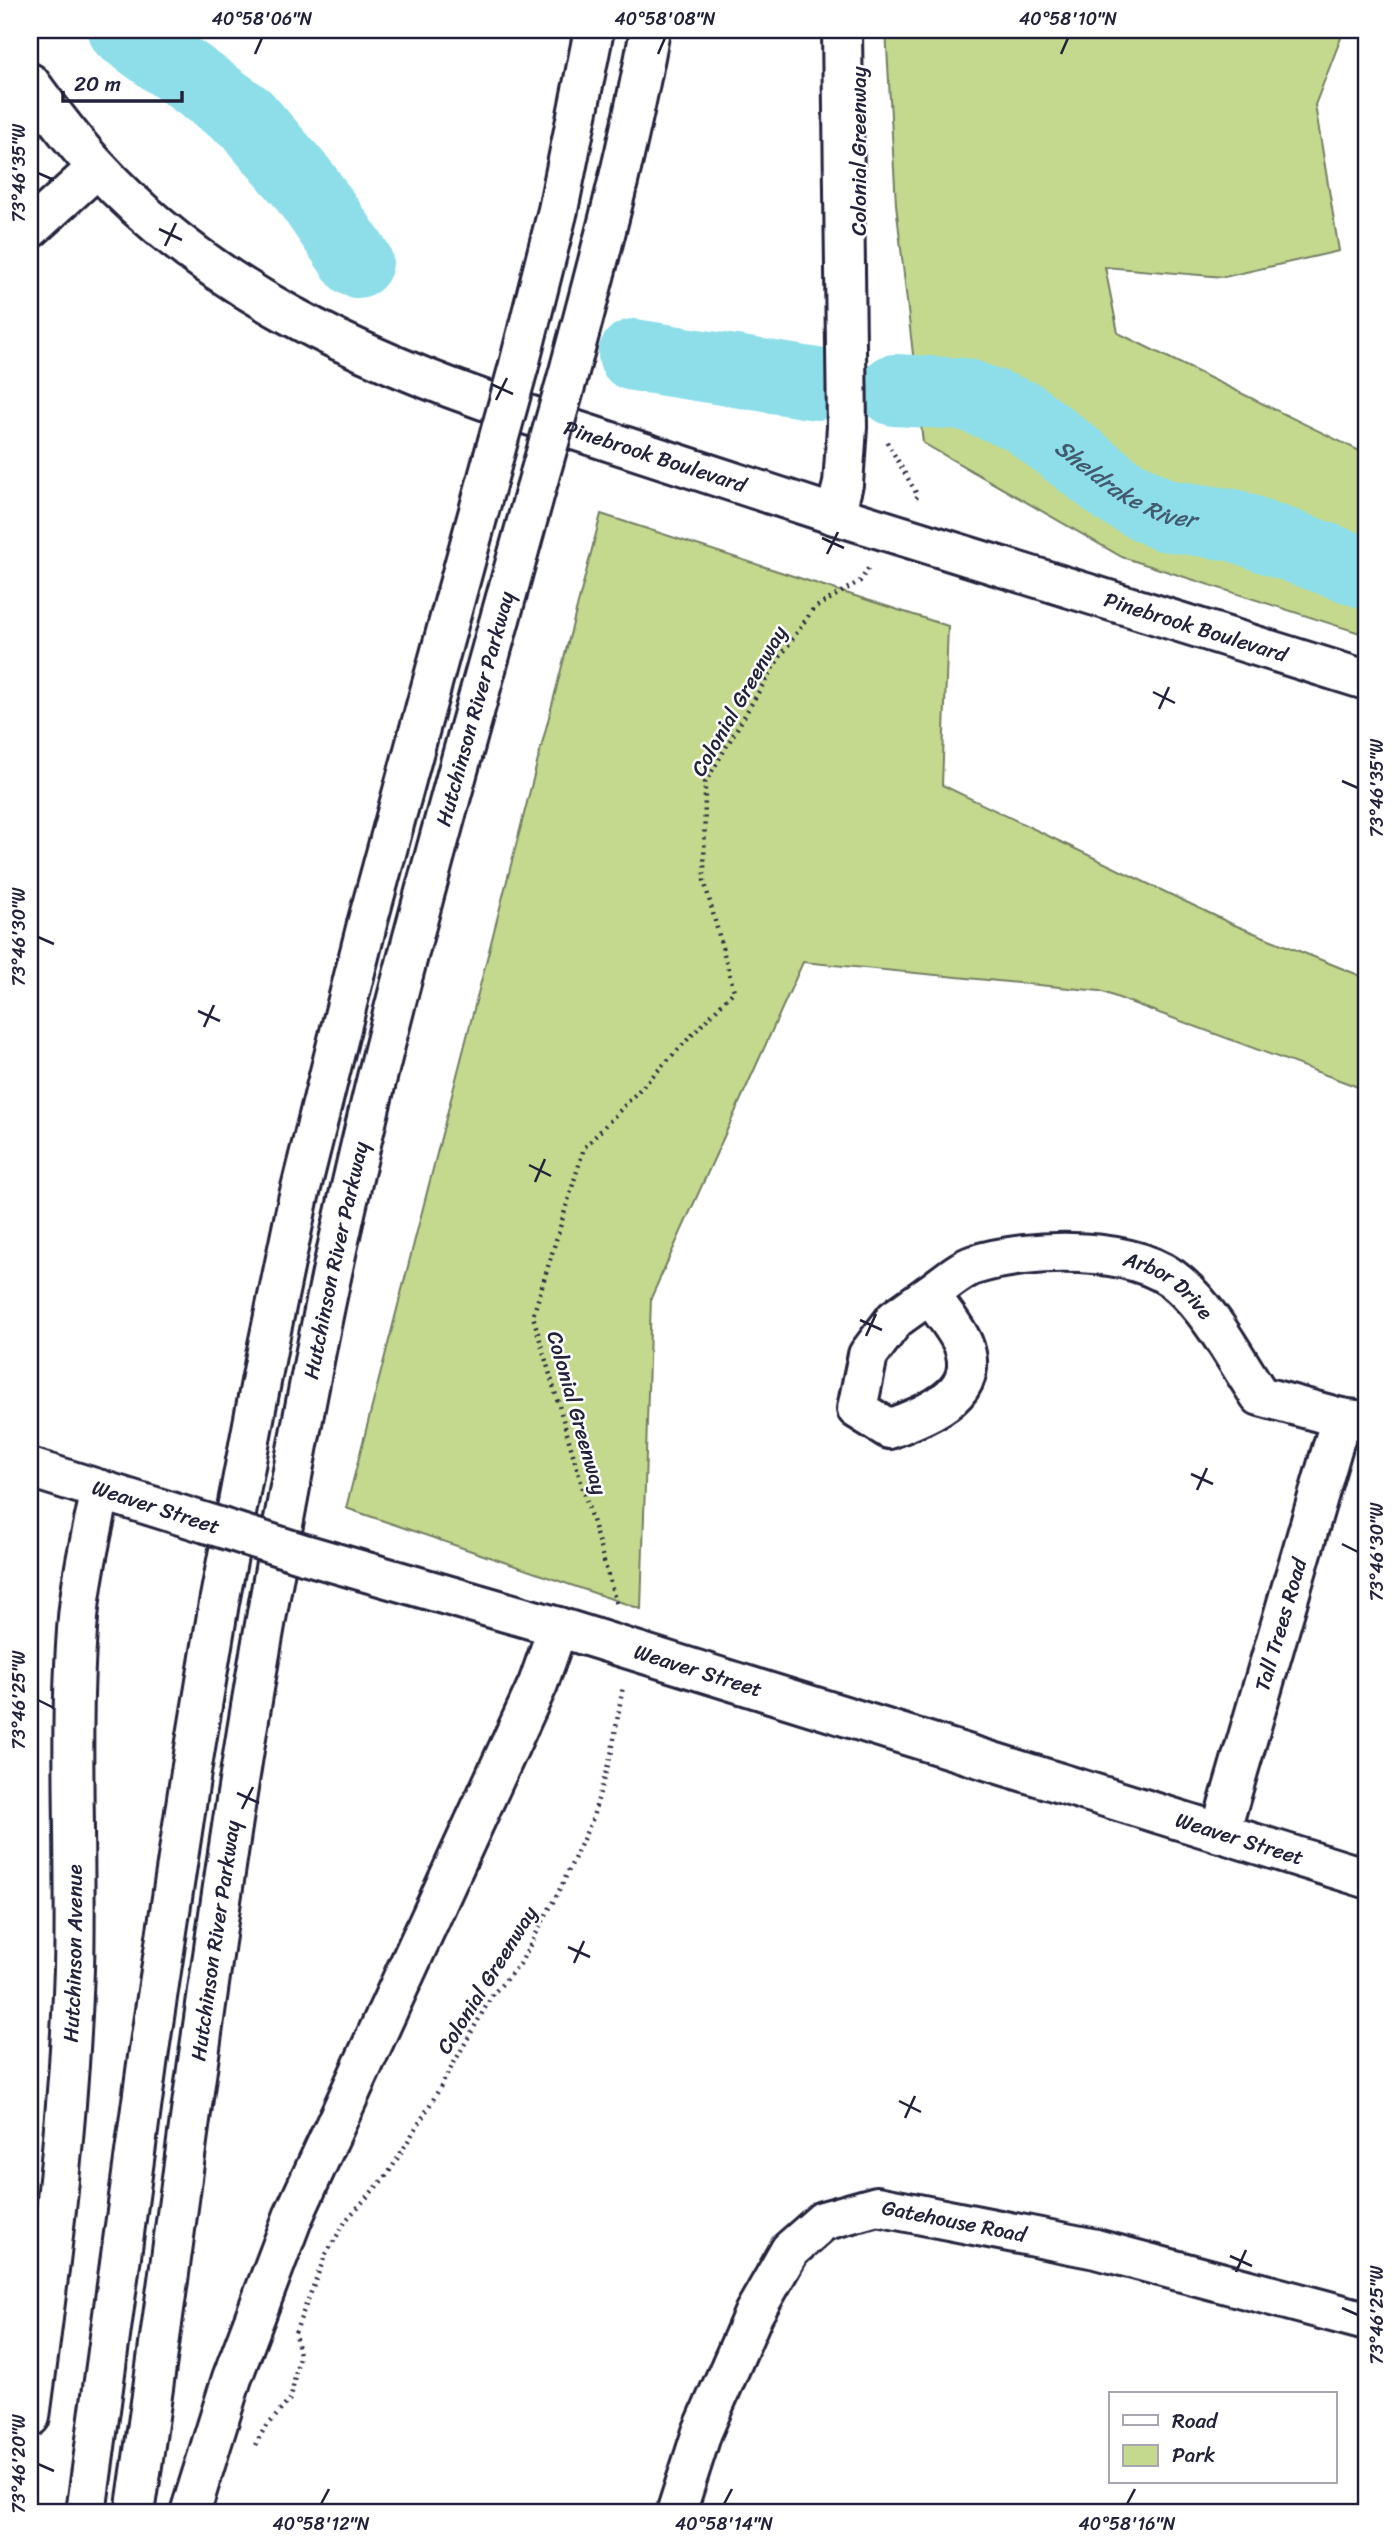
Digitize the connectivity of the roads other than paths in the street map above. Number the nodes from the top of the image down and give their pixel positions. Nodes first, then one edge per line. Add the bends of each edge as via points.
1 (594, 30) edge
2 (650, 30) edge
3 (842, 30) edge
4 (30, 83) edge
5 (97, 168) junction
6 (30, 229) edge
7 (835, 515) junction
8 (1366, 680) edge
9 (930, 1294) dead end
10 (1354, 1419) edge
11 (30, 1468) edge
12 (101, 1490) junction
13 (558, 1627) junction
14 (1220, 1833) junction
15 (1366, 1878) edge
16 (1366, 2322) edge
17 (30, 2417) edge
18 (86, 2513) edge
19 (135, 2513) edge
20 (190, 2513) edge
21 (676, 2513) edge

1 - 18 main road, bridge via 558,210 520,365 368,920 298,1200 268,1345 191,1772
2 - 19 main road, Hutchinson River Parkway, bridge via 612,210 379,1070 344,1215 266,1611
3 - 7 main road via 847,455
4 - 5 main road, Pinebrook Boulevard
5 - 6 main road
5 - 7 main road, Pinebrook Boulevard via 174,239 219,272 326,334 476,398
7 - 8 main road, Pinebrook Boulevard
9 - 10 main road, Arbor Drive via 972,1265 1046,1251 1118,1257 1154,1268 1177,1282 1197,1302 1259,1396
10 - 14 main road, Tall Trees Road
11 - 12 main road, Weaver Street
12 - 13 main road, Weaver Street, bridge
12 - 17 main road, Hutchinson Avenue via 77,1628 71,2014 61,2164
13 - 14 main road, Weaver Street
13 - 20 main road via 527,1709 293,2217 232,2378
14 - 15 main road, Weaver Street
16 - 21 main road, Gatehouse Road via 1096,2249 877,2206 823,2221 790,2250 754,2313 702,2432

